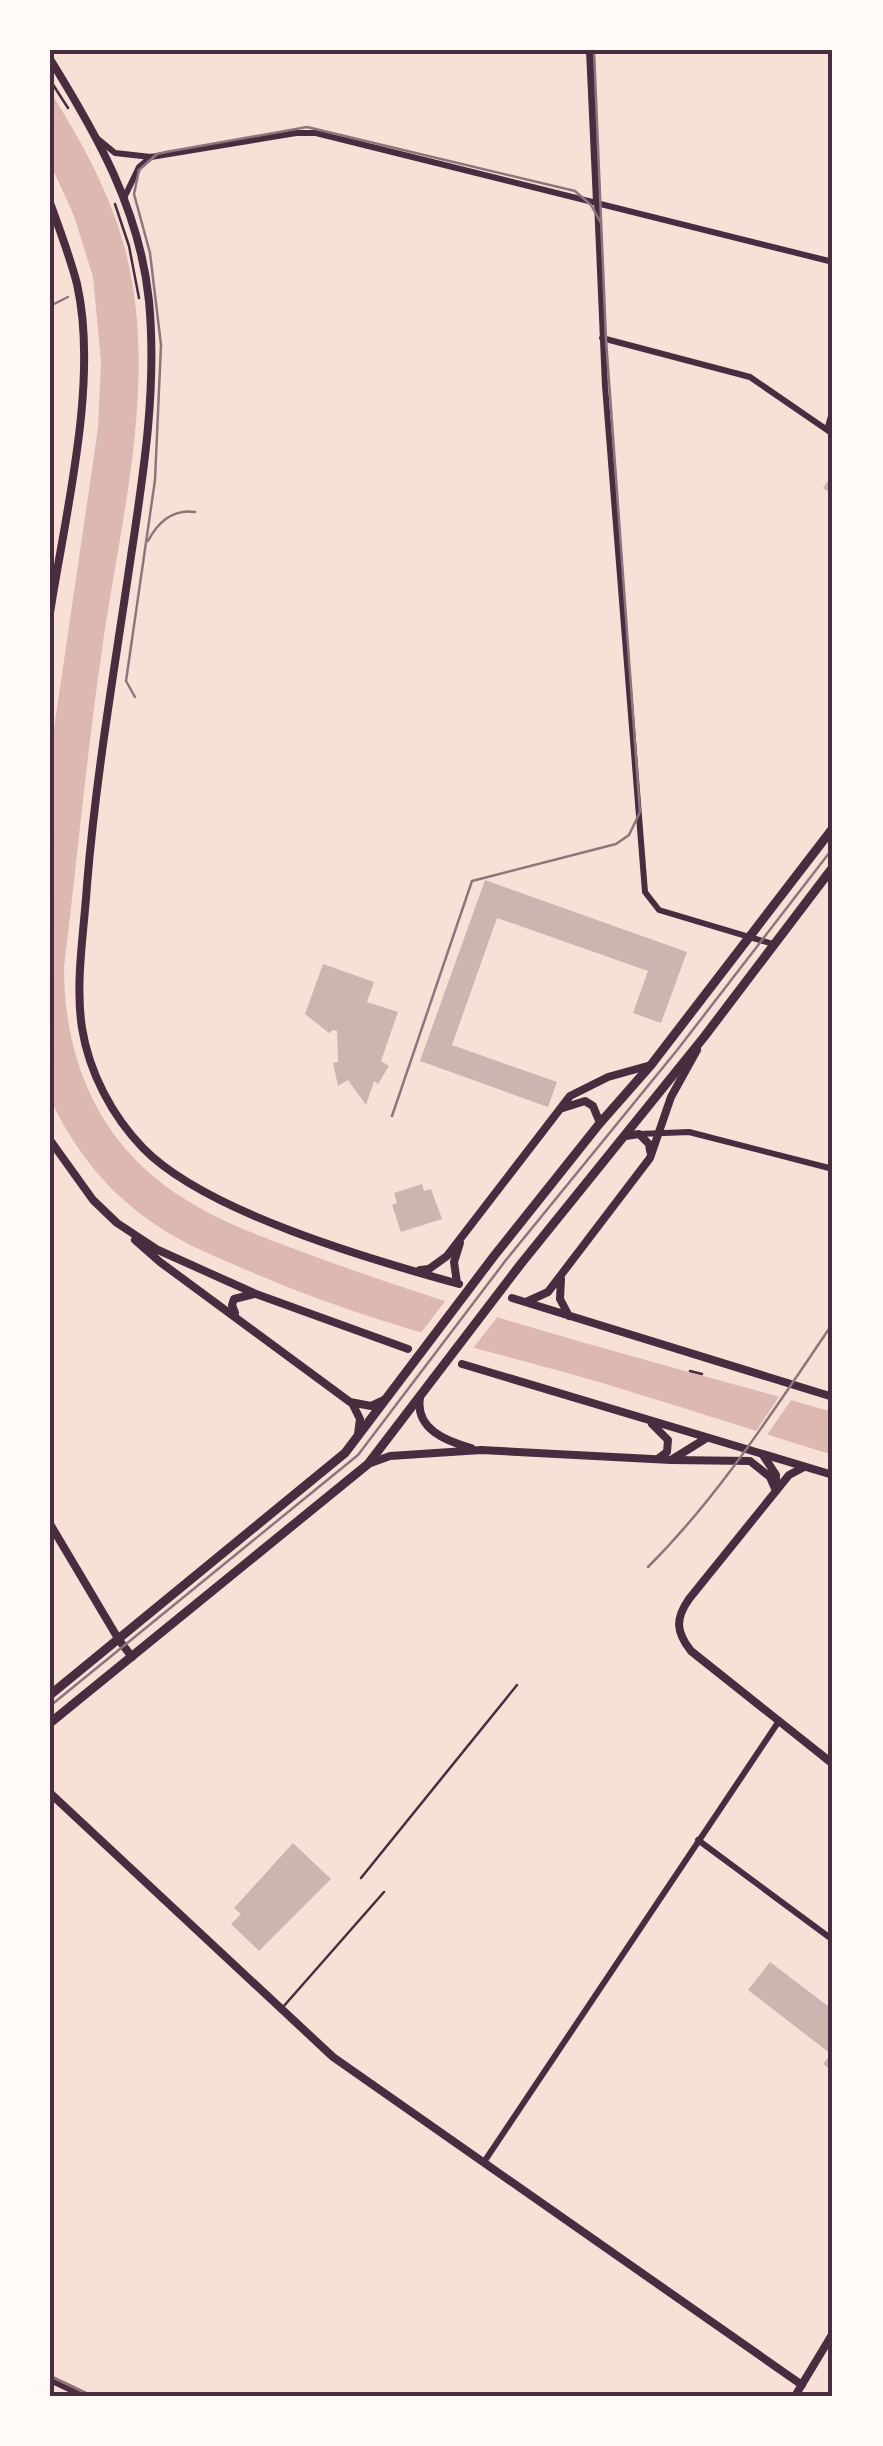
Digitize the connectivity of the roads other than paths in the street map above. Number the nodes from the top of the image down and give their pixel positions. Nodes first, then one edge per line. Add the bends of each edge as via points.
1 (590, 50) edge
2 (50, 59) edge
3 (98, 138) junction
4 (152, 157) junction
5 (125, 196) junction
6 (598, 202) junction
7 (50, 204) edge
8 (833, 262) edge
9 (602, 338) junction
10 (833, 409) edge
11 (830, 432) edge
12 (50, 613) edge
13 (833, 828) edge
14 (833, 867) edge
15 (750, 935) junction
16 (774, 944) junction
17 (704, 1037) junction
18 (651, 1065) junction
19 (559, 1110) junction
20 (600, 1123) junction
21 (659, 1133) junction
22 (639, 1134) junction
23 (50, 1140) edge
24 (618, 1142) junction
25 (650, 1158) junction
26 (833, 1168) edge
27 (117, 1223) junction
28 (461, 1238) junction
29 (415, 1271) junction
30 (562, 1274) junction
31 (256, 1294) junction
32 (512, 1298) dead end
33 (525, 1303) junction
34 (569, 1316) junction
35 (237, 1317) junction
36 (408, 1349) dead end
37 (462, 1364) dead end
38 (422, 1392) junction
39 (833, 1397) edge
40 (387, 1398) junction
41 (350, 1402) junction
42 (648, 1421) junction
43 (357, 1438) junction
44 (706, 1438) junction
45 (481, 1450) junction
46 (762, 1455) junction
47 (671, 1460) junction
48 (651, 1461) junction
49 (368, 1464) junction
50 (804, 1466) junction
51 (833, 1474) edge
52 (776, 1491) junction
53 (50, 1524) edge
54 (119, 1640) junction
55 (132, 1658) junction
56 (517, 1684) dead end
57 (50, 1695) edge
58 (779, 1721) junction
59 (50, 1723) edge
60 (833, 1764) edge
61 (50, 1793) edge
62 (698, 1840) junction
63 (361, 1878) dead end
64 (384, 1892) dead end
65 (833, 1940) edge
66 (282, 2009) junction
67 (484, 2162) junction
68 (833, 2333) edge
69 (50, 2379) edge
70 (802, 2384) junction
71 (86, 2396) edge
72 (795, 2396) edge

1 - 6 main road
2 - 3 main road
3 - 4 street via 115,153
3 - 5 main road
4 - 5 street
4 - 6 street via 307,132
5 - 29 main road via 149,300 149,427 90,850 80,978 85,1041 100,1086 123,1124 181,1180 283,1226
6 - 8 street
6 - 9 street
7 - 12 main road via 77,286 82,340 76,444
9 - 11 street via 750,376
9 - 15 street via 646,892 659,910
10 - 11 street
13 - 15 main road
14 - 16 main road
15 - 16 street
15 - 18 main road
16 - 17 main road
17 - 21 main road
17 - 24 main road
18 - 19 main road via 585,1088
18 - 20 main road
19 - 20 main road via 585,1101
19 - 28 main road
20 - 40 main road
21 - 22 street
21 - 25 main road
21 - 26 street via 689,1132
22 - 24 main road
22 - 25 main road
23 - 27 main road
24 - 38 main road
25 - 30 main road
27 - 31 main road via 158,1250
27 - 35 main road
28 - 29 main road via 441,1262
28 - 29 main road via 454,1262 458,1283
30 - 33 main road via 548,1292
30 - 34 main road via 560,1299
31 - 35 main road via 234,1299
31 - 36 main road
32 - 33 main road
33 - 34 main road
34 - 39 main road
35 - 41 main road
37 - 42 main road
38 - 45 main road via 418,1410 427,1427
38 - 49 main road
40 - 41 main road via 370,1406
40 - 43 main road
41 - 43 main road via 360,1419
42 - 44 main road
42 - 48 main road via 669,1446
43 - 54 main road
44 - 46 main road
44 - 47 main road
45 - 48 main road
45 - 49 main road via 390,1456
46 - 50 main road
46 - 52 main road via 776,1476
47 - 48 main road
47 - 52 main road via 750,1461
49 - 55 main road
50 - 51 main road
50 - 52 main road
52 - 58 main road via 688,1599 677,1625 690,1651
53 - 54 main road
54 - 55 main road
54 - 57 main road
55 - 59 main road
56 - 63 lane
58 - 60 main road
58 - 62 street
61 - 66 main road
62 - 65 street
62 - 67 street
64 - 66 lane
66 - 67 main road via 333,2057
67 - 70 main road
68 - 70 main road
69 - 71 main road
70 - 72 main road

